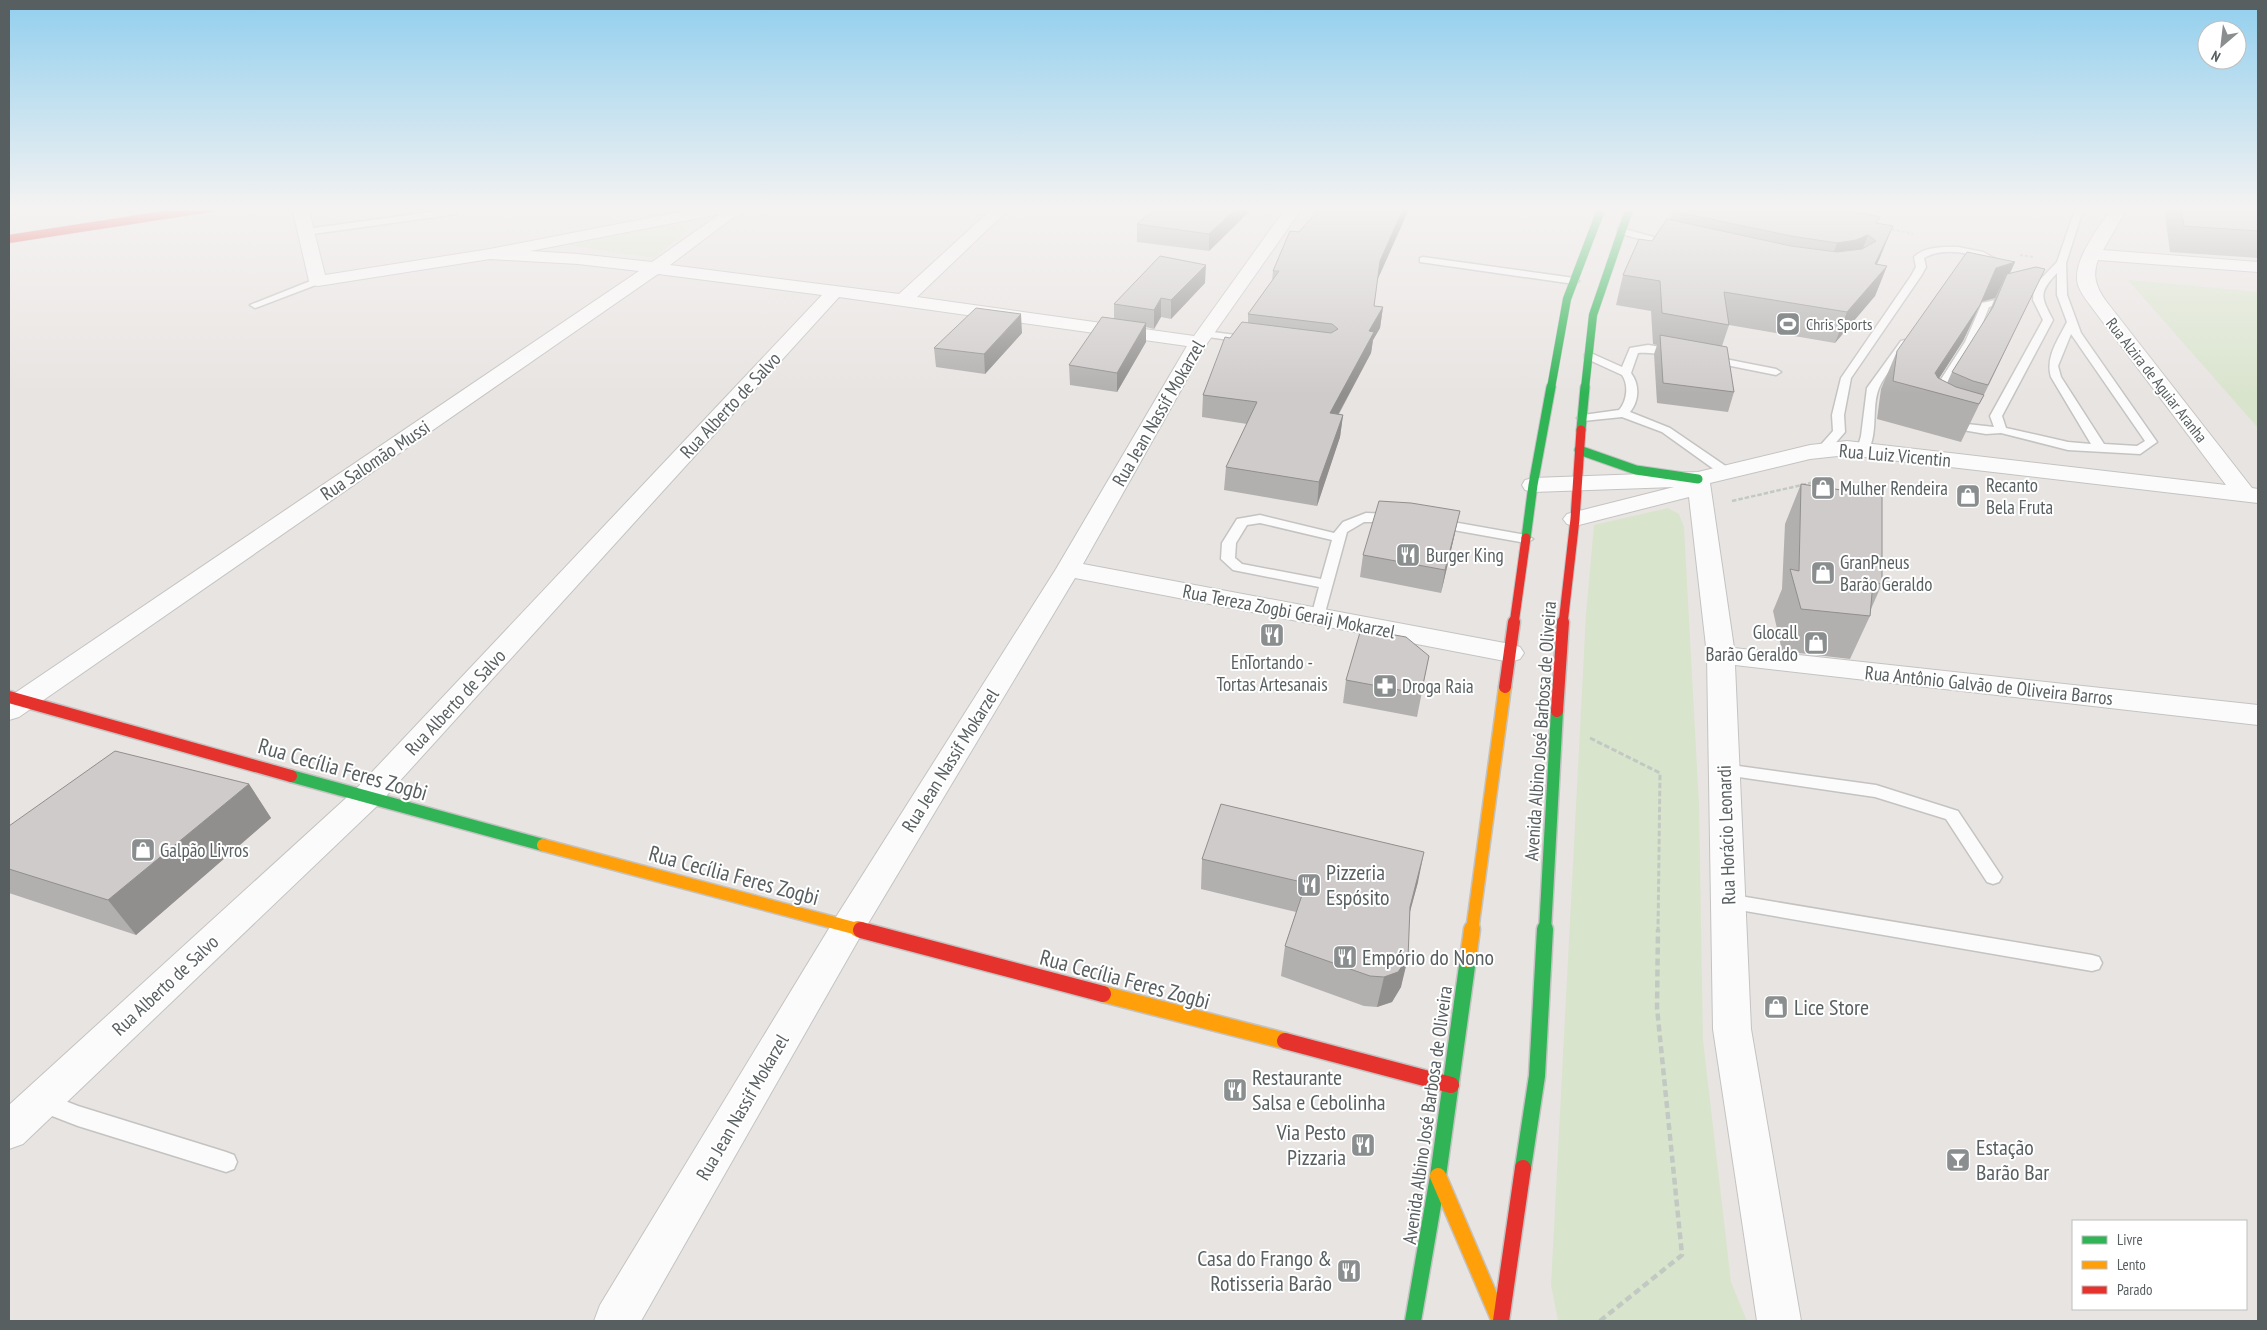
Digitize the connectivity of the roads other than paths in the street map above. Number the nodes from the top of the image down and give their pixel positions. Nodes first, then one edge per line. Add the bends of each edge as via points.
1 (315, 269) edge
2 (394, 269) edge
3 (653, 269) edge
4 (663, 269) edge
5 (937, 269) edge
6 (1252, 269) edge
7 (1488, 269) edge
8 (1579, 269) edge
9 (1608, 269) edge
10 (1919, 269) edge
11 (2054, 269) edge
12 (2061, 269) edge
13 (2087, 269) edge
14 (318, 281) junction
15 (1574, 281) junction
16 (2030, 290) junction
17 (834, 292) junction
18 (903, 300) junction
19 (255, 305) dead end
20 (2072, 322) junction
21 (1913, 332) edge
22 (1202, 338) junction
23 (1260, 341) edge
24 (1685, 354) edge
25 (1590, 356) junction
26 (1703, 358) edge
27 (1776, 372) dead end
28 (1626, 373) junction
29 (1931, 404) edge
30 (1623, 413) junction
31 (1583, 418) junction
32 (1940, 422) edge
33 (2001, 430) junction
34 (2100, 448) junction
35 (1579, 450) junction
36 (1863, 450) junction
37 (1822, 451) junction
38 (1578, 484) junction
39 (1533, 485) junction
40 (1708, 486) junction
41 (2252, 496) edge
42 (1408, 519) edge
43 (1575, 520) junction
44 (1427, 522) edge
45 (1339, 538) junction
46 (1526, 539) junction
47 (1068, 569) junction
48 (1326, 584) junction
49 (1318, 616) junction
50 (1510, 653) junction
51 (1720, 655) junction
52 (14, 702) edge
53 (2254, 720) edge
54 (1724, 770) junction
55 (367, 797) junction
56 (1993, 877) dead end
57 (1728, 901) junction
58 (848, 927) junction
59 (2092, 964) dead end
60 (1450, 1085) junction
61 (40, 1101) junction
62 (9, 1130) edge
63 (226, 1162) dead end
64 (1438, 1176) junction
65 (616, 1321) edge
66 (1413, 1321) edge
67 (1501, 1321) edge
68 (1779, 1321) edge

1 - 14 street
2 - 14 street
3 - 52 street, Rua Salomão Mussi
4 - 17 street
5 - 18 street
6 - 22 street, Rua Jean Nassif Mokarzel
7 - 15 lane
8 - 15 main road, Avenida Albino José Barbosa de Oliveira
9 - 25 main road, Avenida Albino José Barbosa de Oliveira via 1593,315
10 - 37 lane via 1846,378 1838,415 1839,432
11 - 16 lane
12 - 20 lane via 2062,295
13 - 41 street, Rua Alzira de Aguiar Aranha via 2087,284 2099,305
14 - 19 lane
15 - 39 main road, Avenida Albino José Barbosa de Oliveira via 1567,299
16 - 29 lane via 1985,305 1970,342
16 - 33 lane via 2048,320 1996,416
17 - 18 street
17 - 55 street, Rua Alberto de Salvo
18 - 22 street
20 - 34 lane via 2053,366 2056,377
20 - 34 lane via 2151,442 2140,450
21 - 36 lane via 1873,388
22 - 23 lane
22 - 47 street, Rua Jean Nassif Mokarzel
24 - 28 lane via 1648,348 1634,350
25 - 28 lane
25 - 31 main road, Avenida Albino José Barbosa de Oliveira
26 - 27 lane
28 - 30 lane via 1631,380 1631,403
30 - 31 lane
30 - 40 lane via 1666,430
31 - 35 main road, Avenida Albino José Barbosa de Oliveira
32 - 33 lane via 1986,431
33 - 34 lane via 2068,446
35 - 38 main road, Avenida Albino José Barbosa de Oliveira
35 - 40 main road via 1636,470
36 - 37 street, Rua Luiz Vicentin
36 - 41 street, Rua Luiz Vicentin
37 - 40 street, Rua Luiz Vicentin
38 - 39 street, Rua Luiz Vicentin
38 - 40 street, Rua Luiz Vicentin
38 - 43 main road, Avenida Albino José Barbosa de Oliveira
39 - 46 main road, Avenida Albino José Barbosa de Oliveira
40 - 43 street
40 - 51 street, Rua Horácio Leonardi
42 - 45 lane via 1365,516 1341,530
43 - 67 main road, Avenida Albino José Barbosa de Oliveira via 1560,646 1537,1076
44 - 46 lane
45 - 48 lane
45 - 48 lane via 1260,519 1242,522 1229,543 1228,559 1238,567
46 - 50 main road, Avenida Albino José Barbosa de Oliveira
47 - 49 street, Rua Tereza Zogbi Geraij Mokarzel
47 - 58 street, Rua Jean Nassif Mokarzel
48 - 49 lane
49 - 50 street, Rua Tereza Zogbi Geraij Mokarzel
50 - 60 main road, Avenida Albino José Barbosa de Oliveira
51 - 53 street, Rua Antônio Galvão de Oliveira Barros
51 - 54 street, Rua Horácio Leonardi
52 - 55 main road, Rua Cecília Feres Zogbi
54 - 56 lane via 1876,791 1952,815
54 - 57 street, Rua Horácio Leonardi
55 - 58 main road, Rua Cecília Feres Zogbi
55 - 61 street, Rua Alberto de Salvo
57 - 59 lane
57 - 68 street, Rua Horácio Leonardi via 1732,1029
58 - 60 main road, Rua Cecília Feres Zogbi
58 - 65 street, Rua Jean Nassif Mokarzel
60 - 64 main road, Avenida Albino José Barbosa de Oliveira
61 - 62 street, Rua Alberto de Salvo
61 - 63 lane
64 - 66 main road, Avenida Albino José Barbosa de Oliveira
64 - 67 main road

